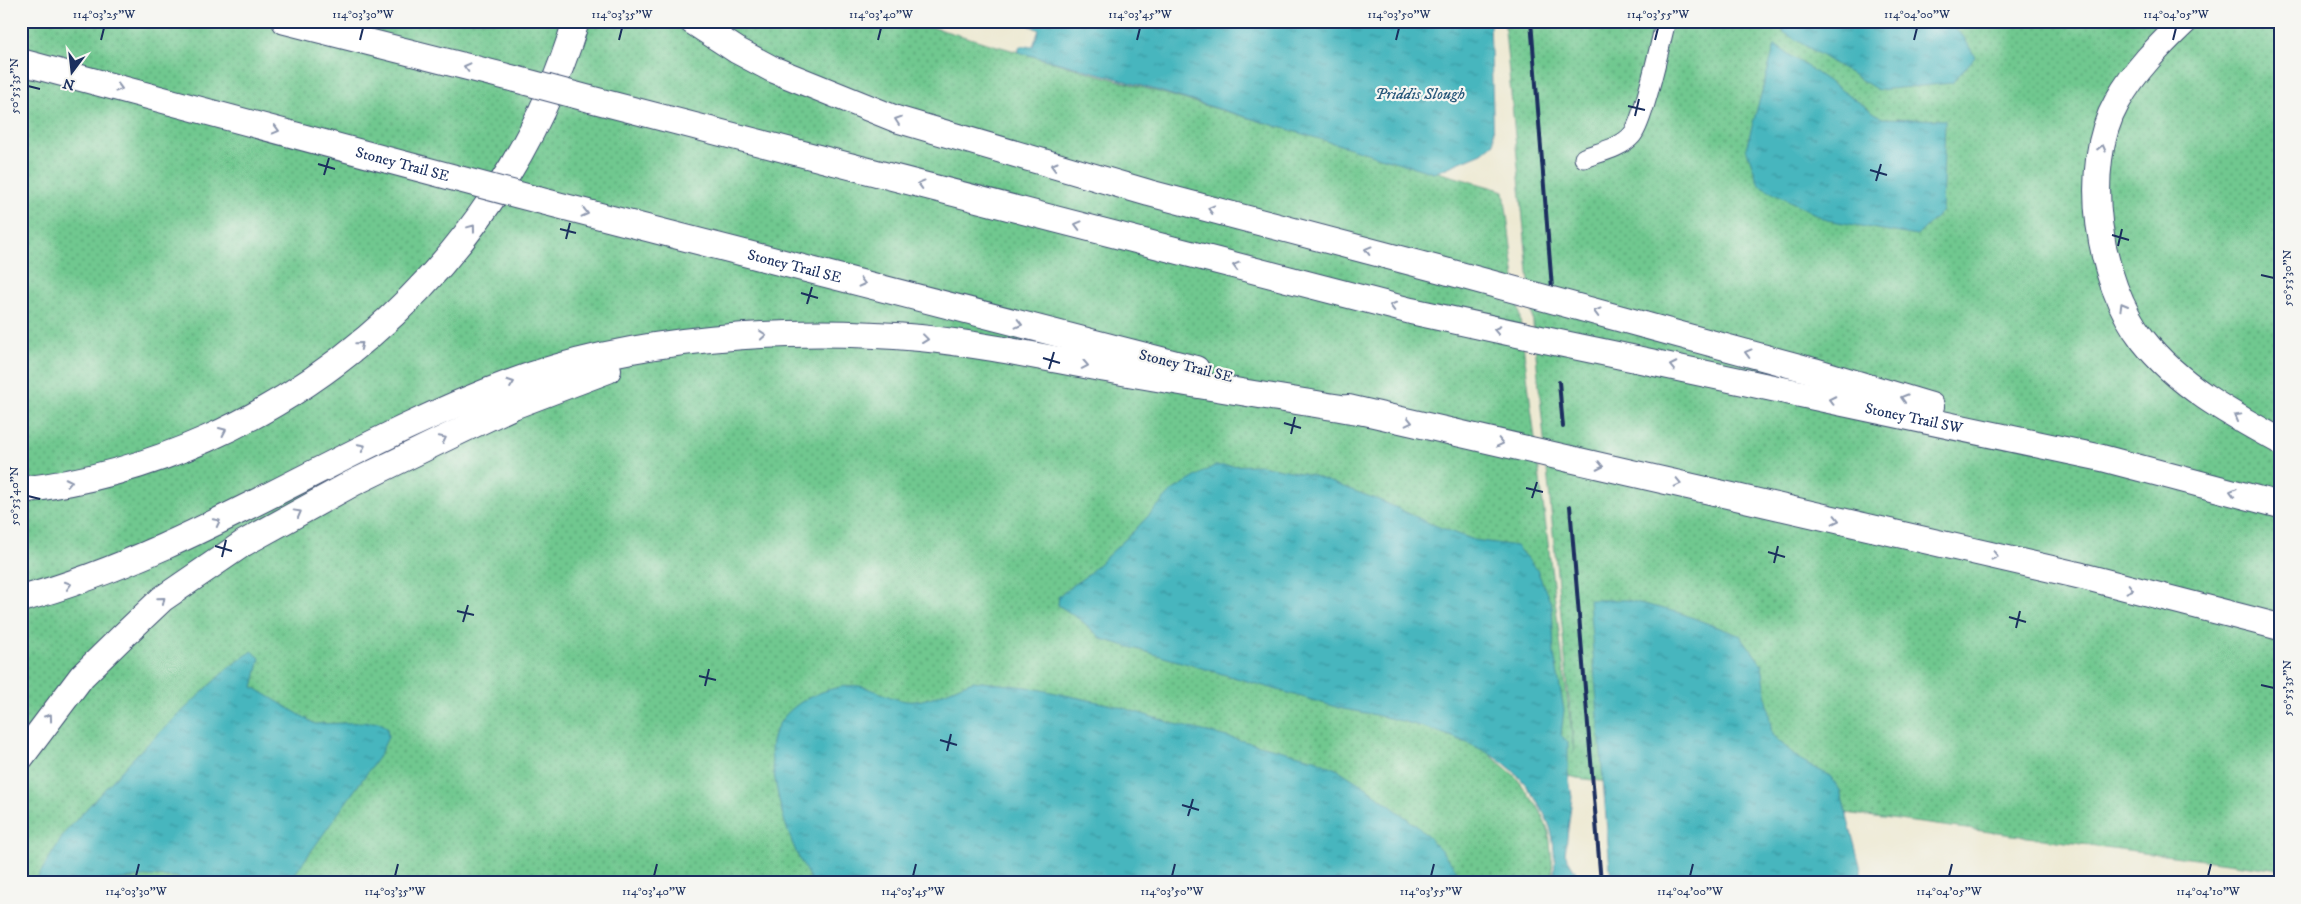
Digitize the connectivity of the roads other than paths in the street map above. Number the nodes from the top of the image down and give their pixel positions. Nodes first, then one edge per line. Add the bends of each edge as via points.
1 (285, 21) edge
2 (576, 21) edge
3 (692, 21) edge
4 (1666, 21) edge
5 (2185, 21) edge
6 (21, 62) edge
7 (1584, 158) dead end
8 (714, 339) junction
9 (1364, 412) junction
10 (2280, 441) edge
11 (2102, 458) junction
12 (21, 490) edge
13 (2280, 505) edge
14 (21, 599) edge
15 (2280, 627) edge
16 (21, 757) edge

11 -> 1 highway, Stoney Trail SW, bridge via 1440,318
12 -> 2 highway via 115,472 201,441 290,395 368,339 433,276 494,198 545,105
11 -> 3 highway, bridge via 1814,371 1149,193 896,119 772,70
4 - 7 street via 1632,135 1611,148
10 -> 5 highway via 2222,409 2176,375 2143,340 2118,297 2103,254 2097,166 2107,128 2116,103 2148,57
6 -> 9 highway, Stoney Trail SE, bridge via 538,200
8 -> 9 highway via 811,334 923,339 1035,355
14 -> 8 highway via 118,568 206,528 425,417 515,381 620,353
16 -> 8 highway via 82,676 122,637 162,599 244,543 353,483 513,406 611,369
9 -> 15 highway, Stoney Trail SE, bridge via 2082,576
13 -> 11 highway, Stoney Trail SW

